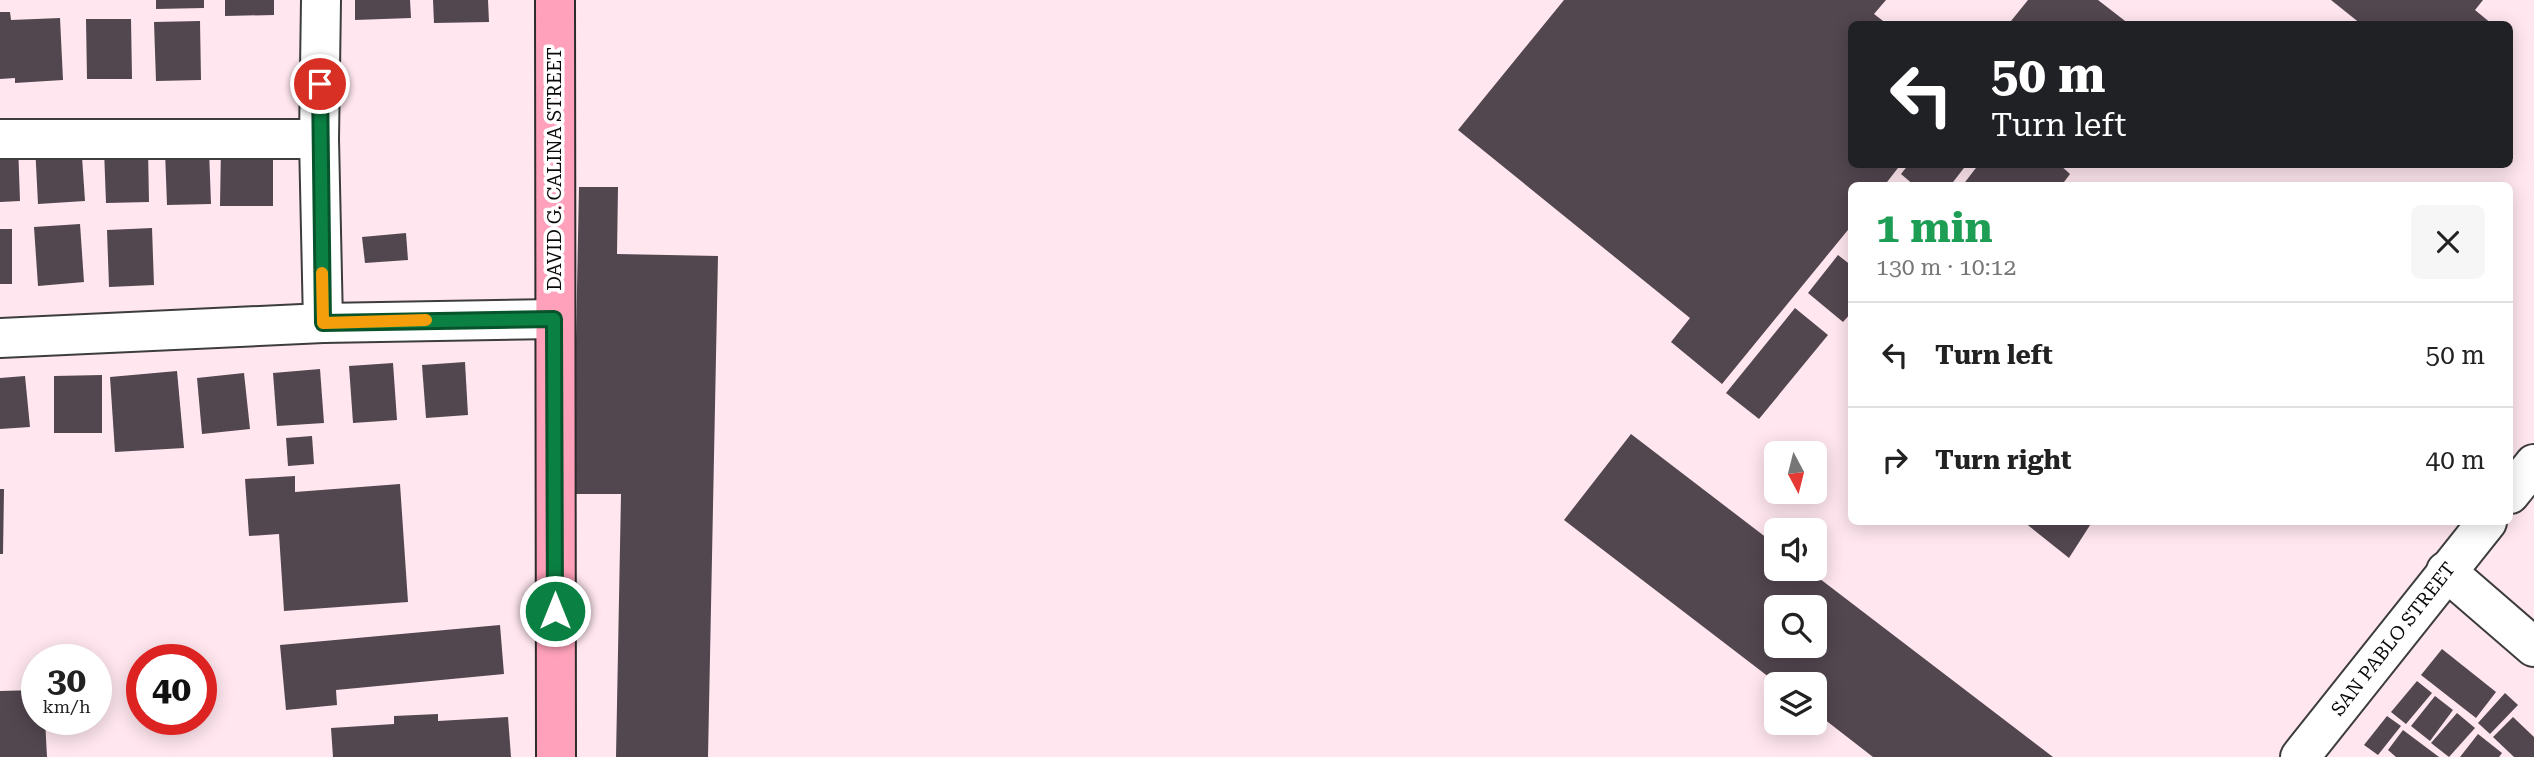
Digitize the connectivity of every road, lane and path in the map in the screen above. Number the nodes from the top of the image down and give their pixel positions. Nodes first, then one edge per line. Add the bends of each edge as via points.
1 (321, 0) edge
2 (555, 0) edge
3 (0, 139) edge
4 (319, 139) junction
5 (554, 319) junction
6 (323, 323) junction
7 (0, 338) edge
8 (2534, 464) edge
9 (2513, 490) edge
10 (2484, 525) edge
11 (2446, 571) junction
12 (2534, 647) edge
13 (555, 757) edge
14 (2300, 757) edge

1 - 4 street
2 - 5 street, DAVID G. CALINA STREET
3 - 4 street
4 - 6 street
5 - 6 street
5 - 13 street, DAVID G. CALINA STREET
6 - 7 street
8 - 9 street
10 - 11 street, SAN PABLO STREET
11 - 12 street
11 - 14 street, SAN PABLO STREET

